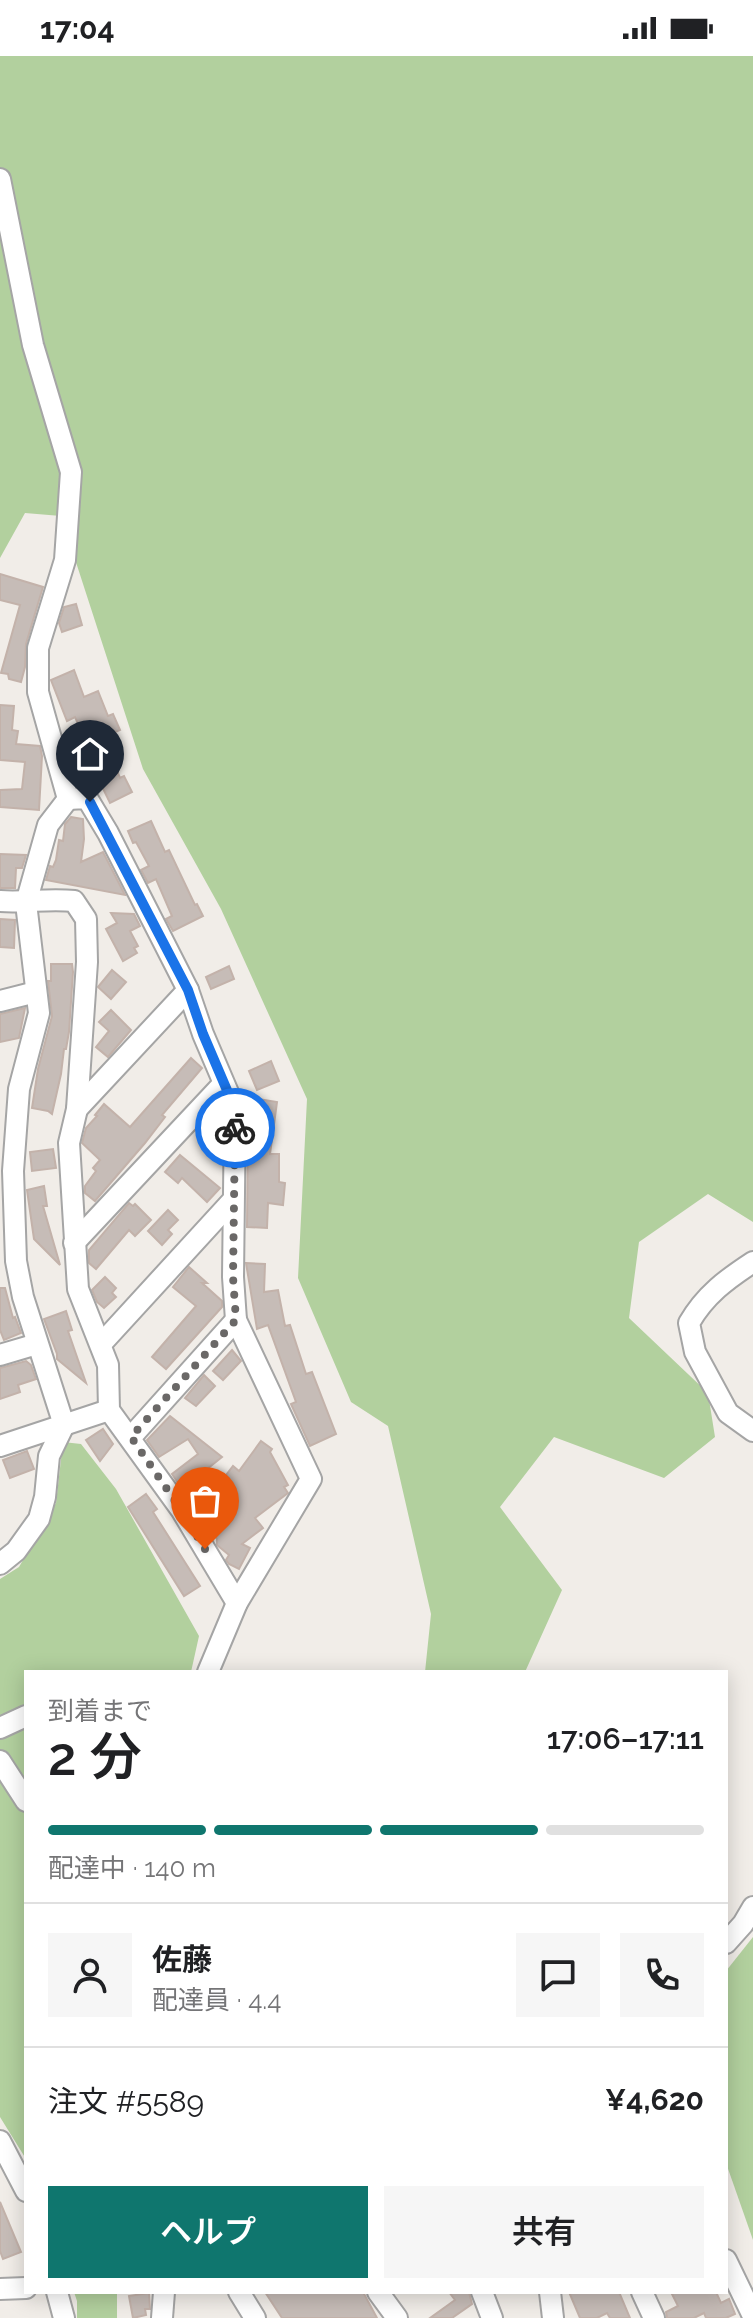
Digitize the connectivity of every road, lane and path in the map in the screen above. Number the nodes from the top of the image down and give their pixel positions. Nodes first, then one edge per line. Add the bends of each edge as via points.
1 (0, 179) edge
2 (68, 799) junction
3 (0, 901) edge
4 (26, 903) junction
5 (188, 990) junction
6 (36, 992) junction
7 (0, 1001) edge
8 (223, 1084) junction
9 (10, 1092) edge
10 (77, 1109) junction
11 (233, 1200) junction
12 (74, 1243) junction
13 (753, 1262) edge
14 (8, 1264) edge
15 (236, 1320) junction
16 (102, 1343) junction
17 (37, 1344) junction
18 (0, 1355) edge
19 (109, 1410) junction
20 (64, 1425) junction
21 (753, 1431) edge
22 (131, 1437) junction
23 (0, 1446) edge
24 (0, 1564) edge
25 (237, 1603) junction
26 (209, 1670) edge
27 (24, 1717) edge
28 (0, 1728) edge
29 (0, 1761) edge
30 (24, 1798) edge
31 (753, 1907) edge
32 (728, 1941) edge
33 (0, 2141) edge
34 (24, 2187) edge
35 (728, 2264) edge
36 (24, 2288) edge
37 (0, 2289) edge
38 (58, 2294) edge
39 (164, 2294) edge
40 (240, 2294) edge
41 (379, 2294) edge
42 (489, 2294) edge
43 (550, 2294) edge
44 (643, 2294) edge
45 (753, 2316) edge
46 (64, 2318) edge
47 (162, 2318) edge
48 (255, 2318) edge
49 (397, 2318) edge
50 (492, 2318) edge
51 (553, 2318) edge
52 (654, 2318) edge

1 - 2 street via 33,345 71,472 65,560 38,648 38,692
2 - 4 street via 48,825
2 - 5 street via 90,802
3 - 4 street
4 - 6 street
4 - 10 street via 74,901 86,919
5 - 8 street
5 - 10 street
6 - 7 street
6 - 9 street via 39,1013
8 - 11 street via 235,1109
8 - 12 street
9 - 14 street
10 - 12 street via 69,1143
11 - 15 street
11 - 16 street
12 - 16 street via 78,1289
13 - 21 street via 701,1302 689,1323 695,1352 728,1413
14 - 17 street
15 - 22 street
15 - 25 street via 311,1479
16 - 19 street
17 - 18 street
17 - 20 street
19 - 20 street
19 - 22 street
20 - 23 street
20 - 24 street via 49,1456 39,1519
22 - 25 street
25 - 26 street
27 - 28 street
29 - 30 street
31 - 32 street
33 - 34 street
35 - 45 street
36 - 37 street
38 - 46 street
39 - 47 street
40 - 48 street
41 - 49 street
42 - 50 street
43 - 51 street
44 - 52 street

